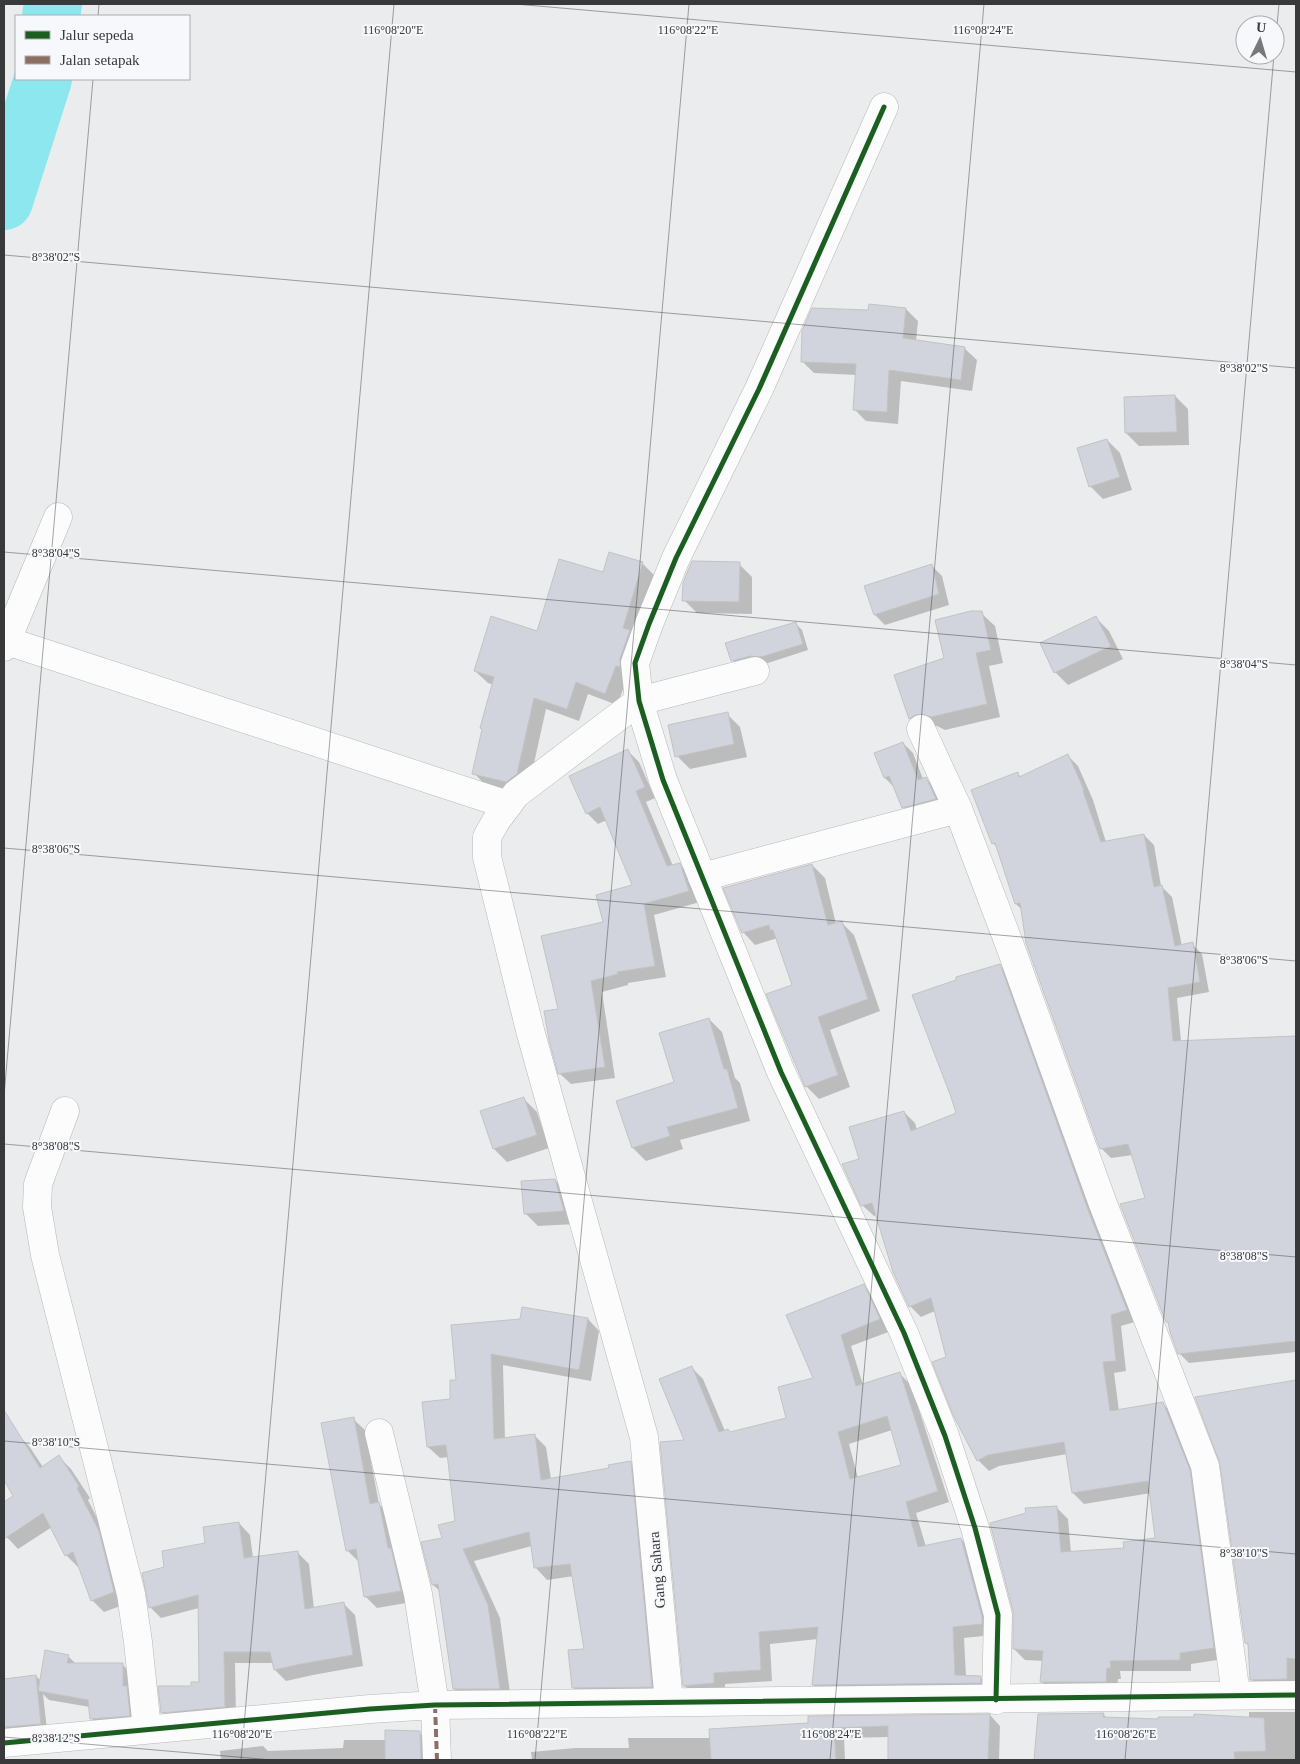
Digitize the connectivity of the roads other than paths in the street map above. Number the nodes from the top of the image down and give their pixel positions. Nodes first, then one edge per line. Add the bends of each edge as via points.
1 (884, 107) dead end
2 (58, 517) dead end
3 (5, 644) edge
4 (755, 671) dead end
5 (639, 701) junction
6 (921, 729) dead end
7 (508, 805) junction
8 (958, 809) junction
9 (702, 877) junction
10 (65, 1111) dead end
11 (378, 1433) dead end
12 (1236, 1695) junction
13 (1296, 1695) edge
14 (996, 1700) junction
15 (669, 1702) junction
16 (435, 1705) junction
17 (147, 1729) junction
18 (4, 1743) edge
19 (437, 1760) edge

1 - 5 street via 759,389 676,558 635,663
2 - 3 street
3 - 7 street
4 - 5 street
5 - 7 street, Gang Sahara via 516,794
5 - 9 street via 663,780
6 - 8 street
7 - 15 street, Gang Sahara via 488,837 487,857 531,1034 644,1437
8 - 9 street
8 - 12 street via 1103,1204 1205,1466
9 - 14 street via 781,1072 904,1333 945,1436 975,1528 998,1615
10 - 17 street via 38,1184 38,1215 47,1265 127,1577
11 - 16 street via 418,1594
12 - 13 street
12 - 14 street
14 - 15 street
15 - 16 street
16 - 17 street
16 - 19 street
17 - 18 street

